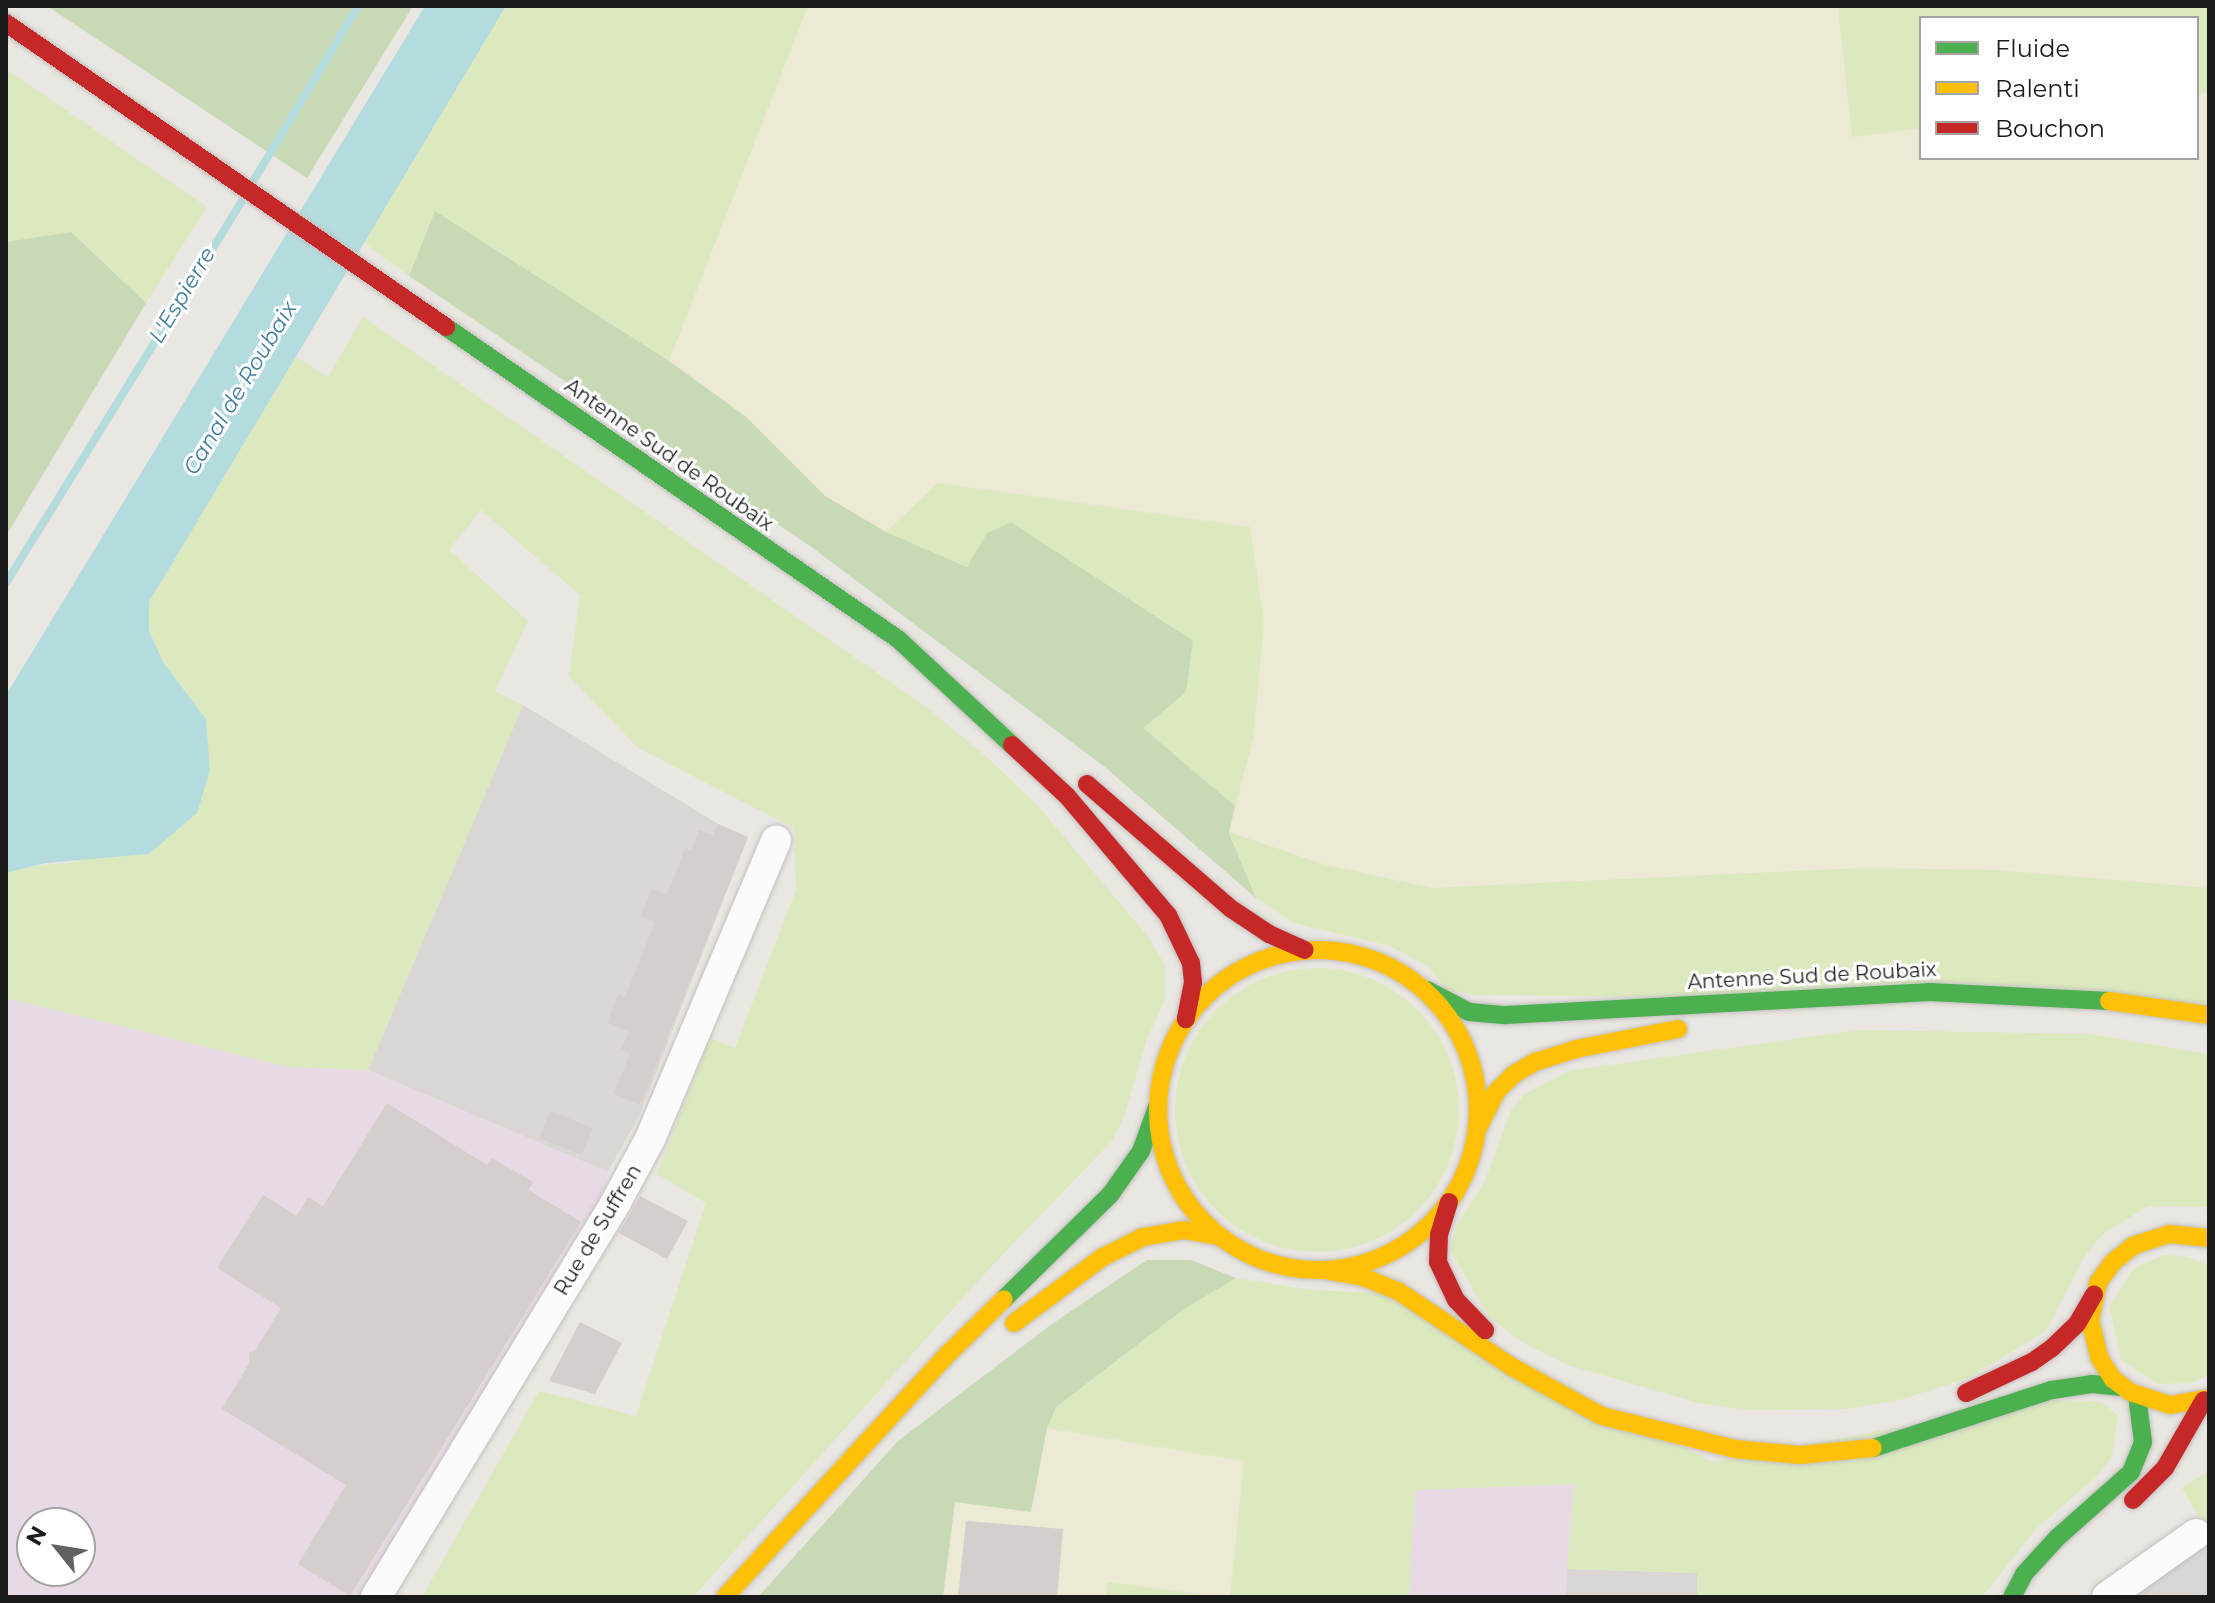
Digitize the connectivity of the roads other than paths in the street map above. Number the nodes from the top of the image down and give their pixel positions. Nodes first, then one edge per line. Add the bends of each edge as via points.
1 (6, 23) edge
2 (898, 639) junction
3 (1027, 732) dead end
4 (1074, 772) dead end
5 (776, 841) dead end
6 (1305, 950) junction
7 (1421, 987) junction
8 (2209, 1015) edge
9 (1186, 1019) junction
10 (1726, 1022) dead end
11 (1699, 1026) dead end
12 (2209, 1035) edge
13 (1158, 1104) junction
14 (1476, 1132) junction
15 (1449, 1202) junction
16 (1218, 1236) junction
17 (2204, 1239) edge
18 (1323, 1270) junction
19 (2094, 1295) junction
20 (1003, 1332) dead end
21 (973, 1356) dead end
22 (1583, 1384) dead end
23 (2130, 1392) junction
24 (2207, 1399) edge
25 (1947, 1400) dead end
26 (877, 1432) junction
27 (2196, 1534) dead end
28 (2036, 1560) junction
29 (376, 1597) edge
30 (725, 1597) edge
31 (2012, 1597) edge
32 (2107, 1597) edge

1 - 2 main road, Antenne Sud de Roubaix
2 - 3 main road
2 - 9 main road, Antenne Sud de Roubaix via 1067,796 1168,915 1191,963
4 - 6 main road via 1230,908
5 - 29 street, Rue de Suffren via 650,1139
6 - 7 main road, Antenne Sud de Roubaix via 1367,957
6 - 9 main road via 1238,971
7 - 8 main road, Antenne Sud de Roubaix via 1469,1012 1506,1015 1930,992 2081,997
7 - 14 main road via 1447,1014 1470,1058 1478,1095
9 - 13 main road via 1163,1066
10 - 12 main road, Antenne Sud de Roubaix via 1812,1014 2004,1012 2098,1018
11 - 14 main road via 1632,1036 1535,1062 1496,1092
13 - 16 main road via 1159,1135 1172,1178 1197,1216
13 - 26 main road via 1141,1151 1117,1187
14 - 15 main road via 1467,1169
15 - 18 main road via 1425,1230 1394,1251 1360,1265
15 - 22 main road via 1437,1248 1442,1275 1456,1300 1510,1347
16 - 18 main road via 1273,1264
16 - 20 main road via 1184,1230 1133,1241 1080,1272
17 - 19 main road via 2157,1236 2133,1246 2105,1272
18 - 23 main road via 1363,1277 1398,1291 1512,1367 1602,1416 1735,1449 1800,1455 1857,1451 1887,1446 2052,1390 2092,1384
19 - 23 main road via 2094,1346 2105,1369
19 - 25 main road via 2077,1324 2052,1348
21 - 26 main road
23 - 24 main road via 2170,1405
23 - 28 main road via 2143,1442 2131,1472
24 - 28 main road via 2153,1483 2130,1503
26 - 30 main road
27 - 32 street
28 - 31 main road

